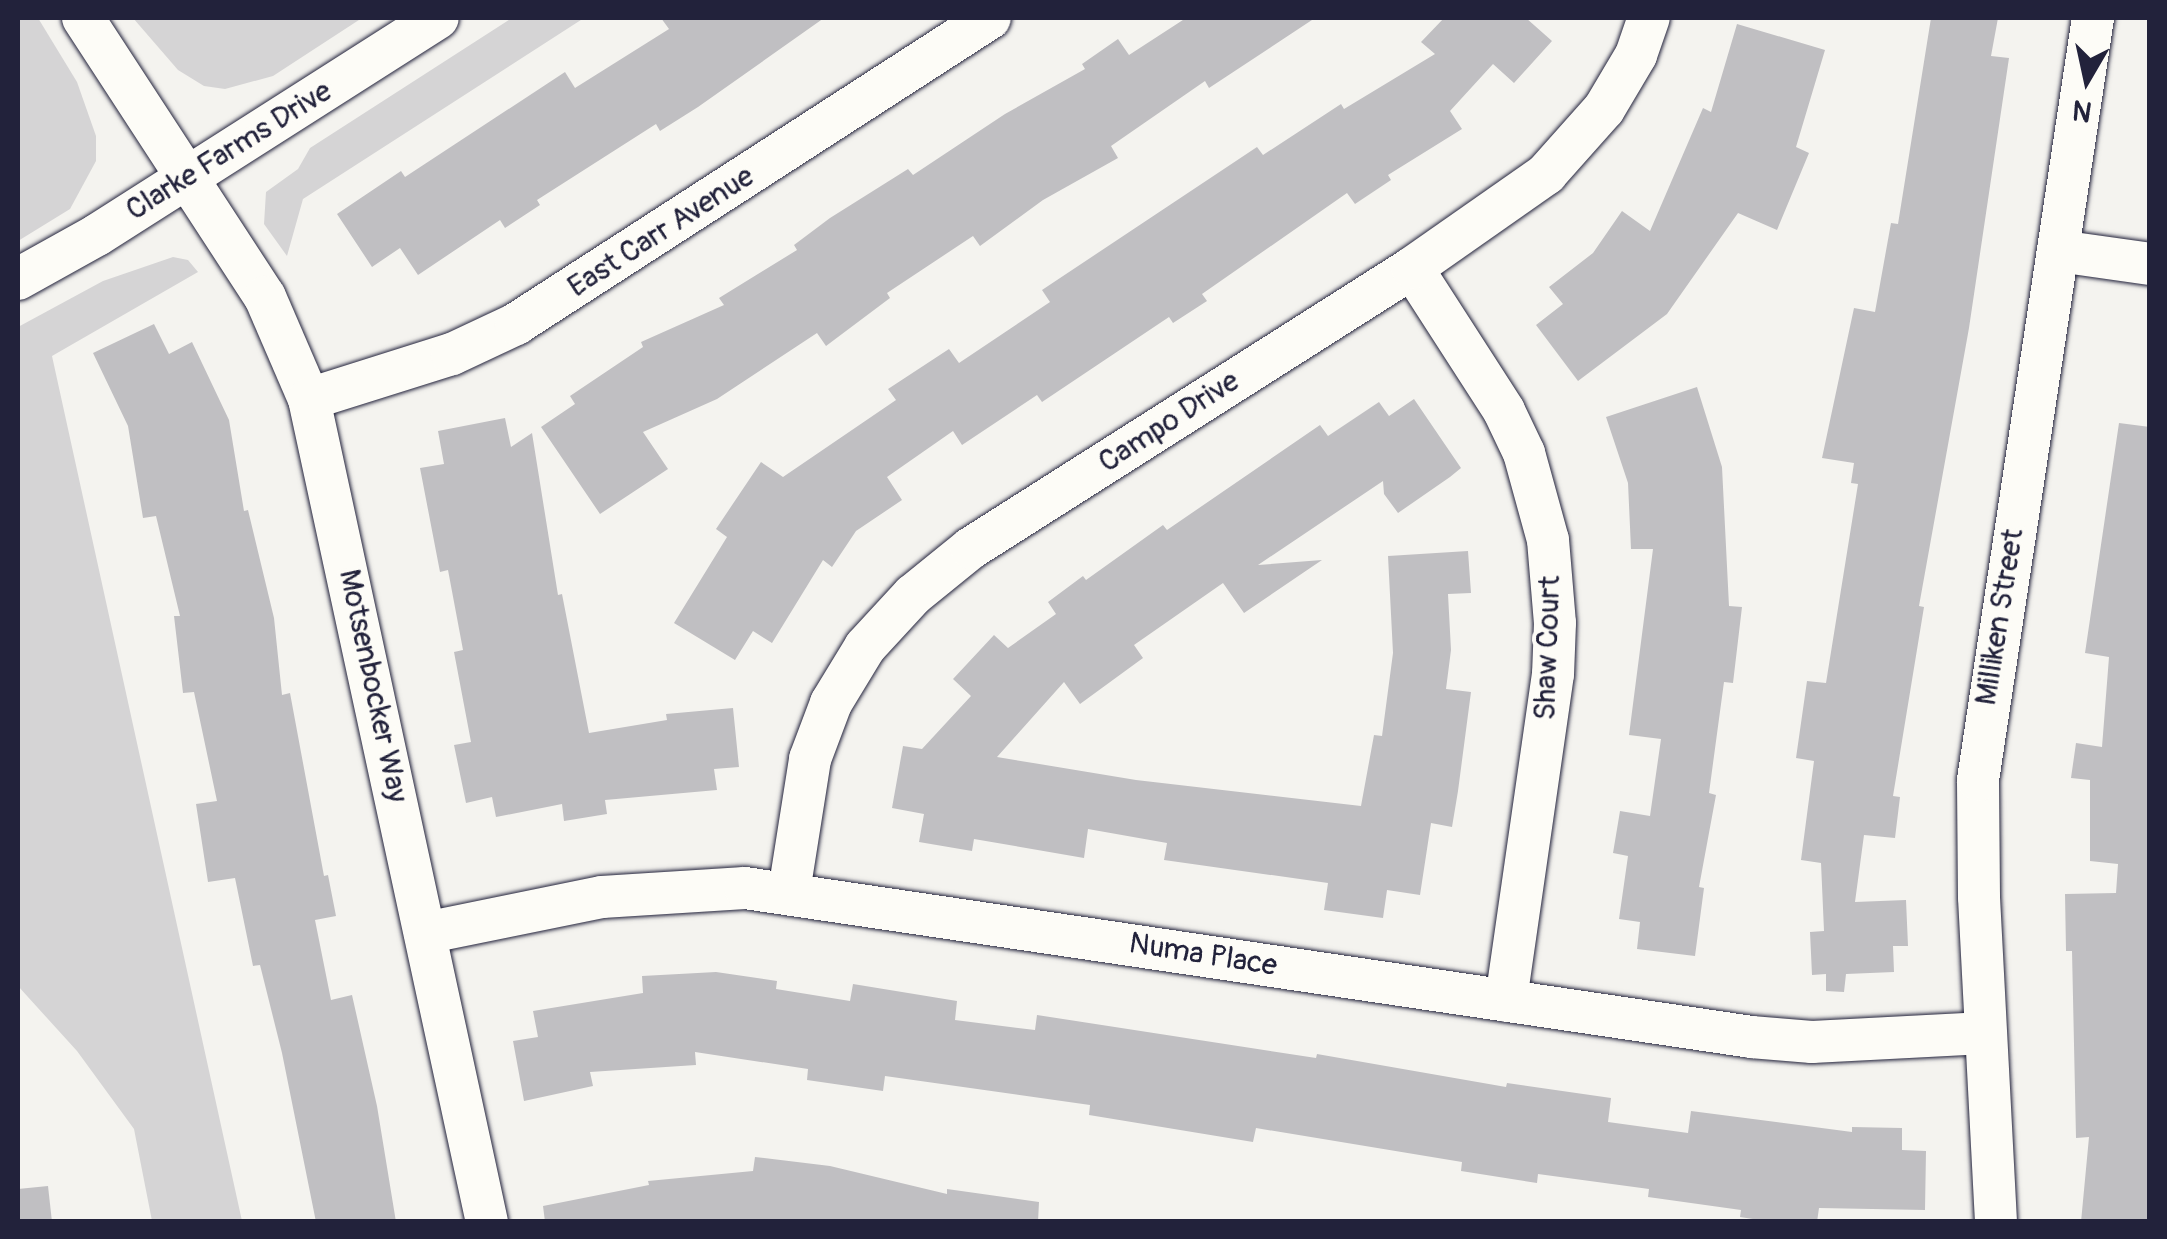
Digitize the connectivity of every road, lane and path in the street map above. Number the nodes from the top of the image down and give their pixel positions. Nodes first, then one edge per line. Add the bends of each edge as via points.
1 (83, 18) edge
2 (438, 18) edge
3 (990, 18) edge
4 (1649, 18) edge
5 (2094, 18) edge
6 (188, 177) junction
7 (2058, 250) junction
8 (2150, 264) edge
9 (1412, 268) junction
10 (18, 280) edge
11 (309, 398) junction
12 (789, 892) junction
13 (425, 932) junction
14 (1506, 1001) junction
15 (1984, 1033) junction
16 (487, 1222) edge
17 (1996, 1222) edge

1 - 6 street, Motsenbocker Way
2 - 6 street, Clarke Farms Drive
3 - 11 street, East Carr Avenue via 516,324 452,354
4 - 9 street, Campo Drive via 1604,109 1565,156
5 - 7 street, Milliken Street
6 - 10 street, Clarke Farms Drive
6 - 11 street, Motsenbocker Way via 264,297
7 - 8 street
7 - 15 street, Milliken Street via 1982,734 1978,896
9 - 12 street, Campo Drive via 972,548 913,595 865,647 831,703 810,758
9 - 14 street, Shaw Court via 1504,411 1524,453 1548,540 1553,674
11 - 13 street, Motsenbocker Way
12 - 13 street, Numa Place via 660,890
12 - 14 street, Numa Place
13 - 16 street, Motsenbocker Way
14 - 15 street, Numa Place via 1812,1042
15 - 17 street, Milliken Street

